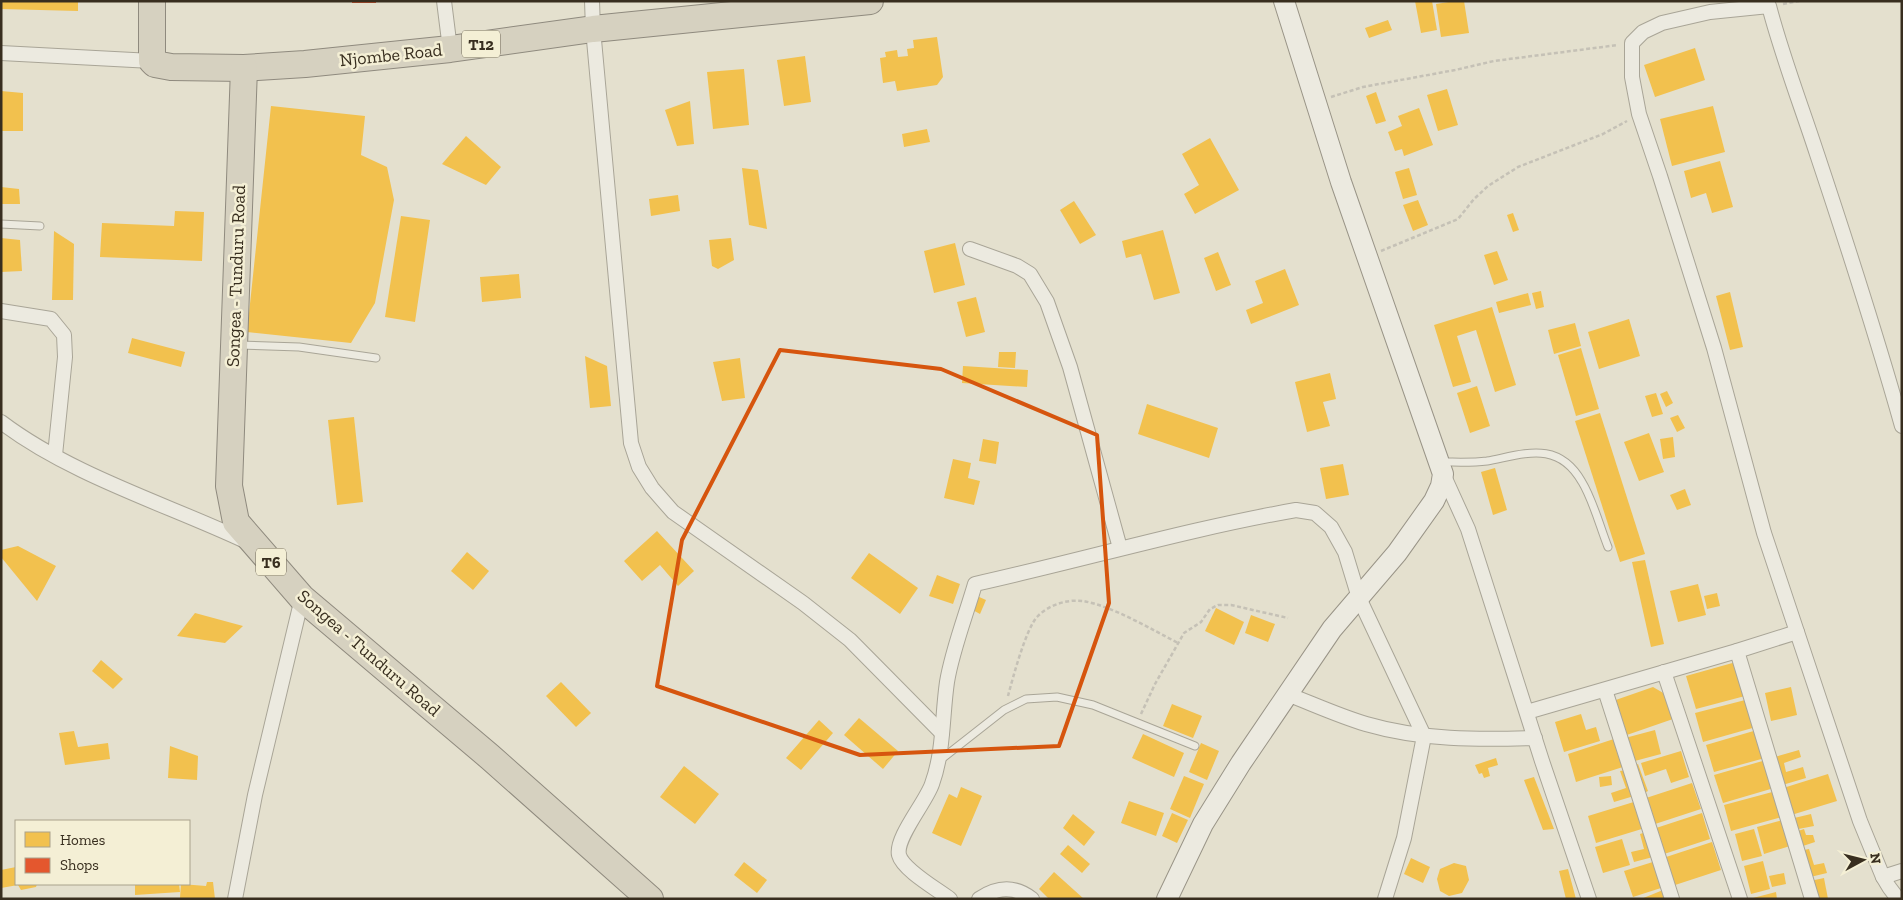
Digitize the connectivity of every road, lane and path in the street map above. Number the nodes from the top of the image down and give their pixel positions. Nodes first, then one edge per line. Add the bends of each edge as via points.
1 (152, 1) edge
2 (444, 1) edge
3 (592, 1) edge
4 (870, 1) edge
5 (1284, 1) edge
6 (757, 6) edge
7 (592, 29) junction
8 (1632, 43) junction
9 (450, 48) junction
10 (1, 53) edge
11 (152, 61) junction
12 (244, 68) junction
13 (1317, 101) junction
14 (1640, 114) junction
15 (1, 224) edge
16 (40, 226) dead end
17 (970, 249) dead end
18 (1367, 257) junction
19 (1, 311) edge
20 (234, 345) junction
21 (376, 358) dead end
22 (1, 422) edge
23 (1902, 426) edge
24 (56, 455) junction
25 (1440, 468) junction
26 (1608, 546) dead end
27 (257, 547) junction
28 (1120, 548) junction
29 (302, 598) junction
30 (1359, 598) junction
31 (1288, 618) dead end
32 (1797, 632) junction
33 (1178, 643) junction
34 (1736, 651) junction
35 (1664, 672) junction
36 (1605, 690) junction
37 (1287, 694) junction
38 (1004, 710) junction
39 (1527, 712) junction
40 (1137, 722) junction
41 (942, 733) junction
42 (1424, 736) junction
43 (1535, 738) junction
44 (1195, 746) dead end
45 (938, 762) junction
46 (1902, 871) edge
47 (1883, 877) junction
48 (235, 899) edge
49 (650, 899) edge
50 (950, 899) edge
51 (979, 899) edge
52 (1032, 899) edge
53 (1167, 899) edge
54 (1385, 899) edge
55 (1589, 899) edge
56 (1672, 899) edge
57 (1740, 899) edge
58 (1812, 899) edge
59 (1898, 899) edge

1 - 11 highway
2 - 9 street
3 - 7 street
4 - 6 highway, Njombe Road / T12
5 - 13 street
6 - 7 highway, Njombe Road / T12
7 - 9 highway, Njombe Road / T12
7 - 41 street via 631,443 639,467 673,512 850,640
8 - 13 path via 1494,60 1363,87
8 - 14 street via 1632,77
8 - 23 street via 1643,32 1662,23 1710,12 1769,6 1871,317
9 - 12 highway, Njombe Road / T12
10 - 11 street
11 - 12 highway, Njombe Road / T12 via 160,66
12 - 20 highway, Songea - Tunduru Road / T6
13 - 18 street
14 - 18 path via 1603,134 1518,168 1488,186 1458,219
14 - 32 street via 1714,348 1764,533
15 - 16 lane
17 - 28 street via 1030,274 1047,302 1070,367
18 - 25 street
19 - 24 street via 51,319 64,335
20 - 21 lane via 299,347
20 - 27 highway, Songea - Tunduru Road / T6 via 229,486 236,522
22 - 24 street
24 - 27 street via 93,476
25 - 26 lane via 1531,453 1545,452 1555,456 1582,482
25 - 30 street via 1441,486 1434,501 1397,554
25 - 39 street via 1468,529
27 - 29 highway, Songea - Tunduru Road / T6
28 - 30 street via 1288,511 1315,513 1331,527 1345,552
28 - 41 street via 975,584 947,681
29 - 48 street via 255,795
29 - 49 highway, Songea - Tunduru Road / T6 via 490,757
30 - 37 street
30 - 42 street
31 - 33 path via 1218,605 1210,609 1192,630 1184,633
32 - 34 street
32 - 47 street via 1854,803
33 - 38 path via 1082,601 1048,607 1036,618 1025,642
33 - 40 path
34 - 35 street
34 - 58 street
35 - 36 street
35 - 57 street
36 - 39 street
36 - 56 street
37 - 42 street via 1366,724
37 - 53 street via 1203,824
38 - 40 lane via 1026,699 1057,697 1093,705
38 - 45 lane
39 - 43 street
40 - 44 lane
41 - 45 street
42 - 43 street via 1472,740
42 - 54 street via 1404,838
43 - 55 street
45 - 50 street via 932,785 898,847 904,864
46 - 47 street
47 - 59 street
51 - 52 street via 1003,888 1025,893

